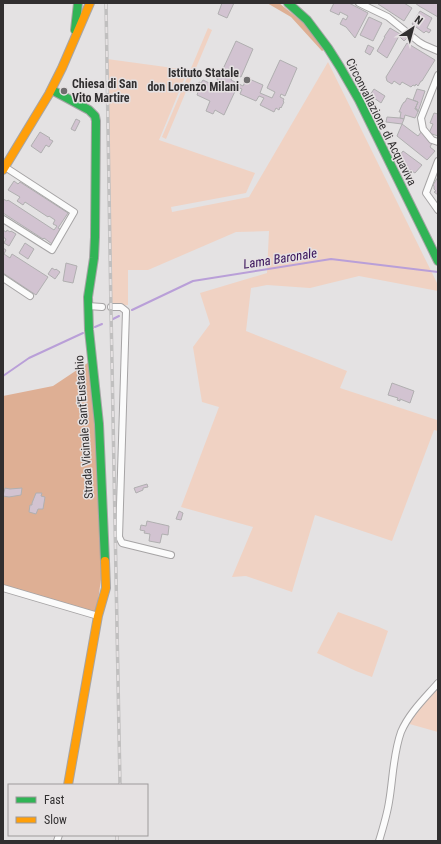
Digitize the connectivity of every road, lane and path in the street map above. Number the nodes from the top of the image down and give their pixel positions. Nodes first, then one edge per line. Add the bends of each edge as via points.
1 (78, 3) edge
2 (90, 3) edge
3 (288, 3) edge
4 (359, 3) edge
5 (74, 39) junction
6 (438, 51) edge
7 (438, 75) edge
8 (52, 90) junction
9 (438, 142) edge
10 (438, 161) edge
11 (4, 169) edge
12 (438, 210) edge
13 (3, 219) edge
14 (438, 261) edge
15 (3, 278) edge
16 (30, 296) dead end
17 (88, 306) junction
18 (102, 307) dead end
19 (111, 307) dead end
20 (171, 555) dead end
21 (3, 588) edge
22 (98, 616) junction
23 (438, 683) edge
24 (68, 784) edge
25 (379, 841) edge

1 - 5 street
2 - 5 street
3 - 14 street, Circonvallazione di Acquaviva via 307,20 340,67 359,100
4 - 6 street via 388,17 424,45
5 - 8 street
7 - 9 street via 421,118 423,130 432,140
8 - 11 street
8 - 17 street, Strada Vicinale Sant'Eustachio via 89,110 96,121 95,238
10 - 12 street via 426,193
11 - 13 street via 74,212 52,250
15 - 16 street
17 - 18 street
17 - 22 street, Strada Vicinale Sant'Eustachio via 99,424 106,588
19 - 20 street via 121,307 126,311 119,537 122,543
21 - 22 street
22 - 24 street, Strada Vicinale Sant'Eustachio
23 - 25 street via 412,714 401,733 389,804

